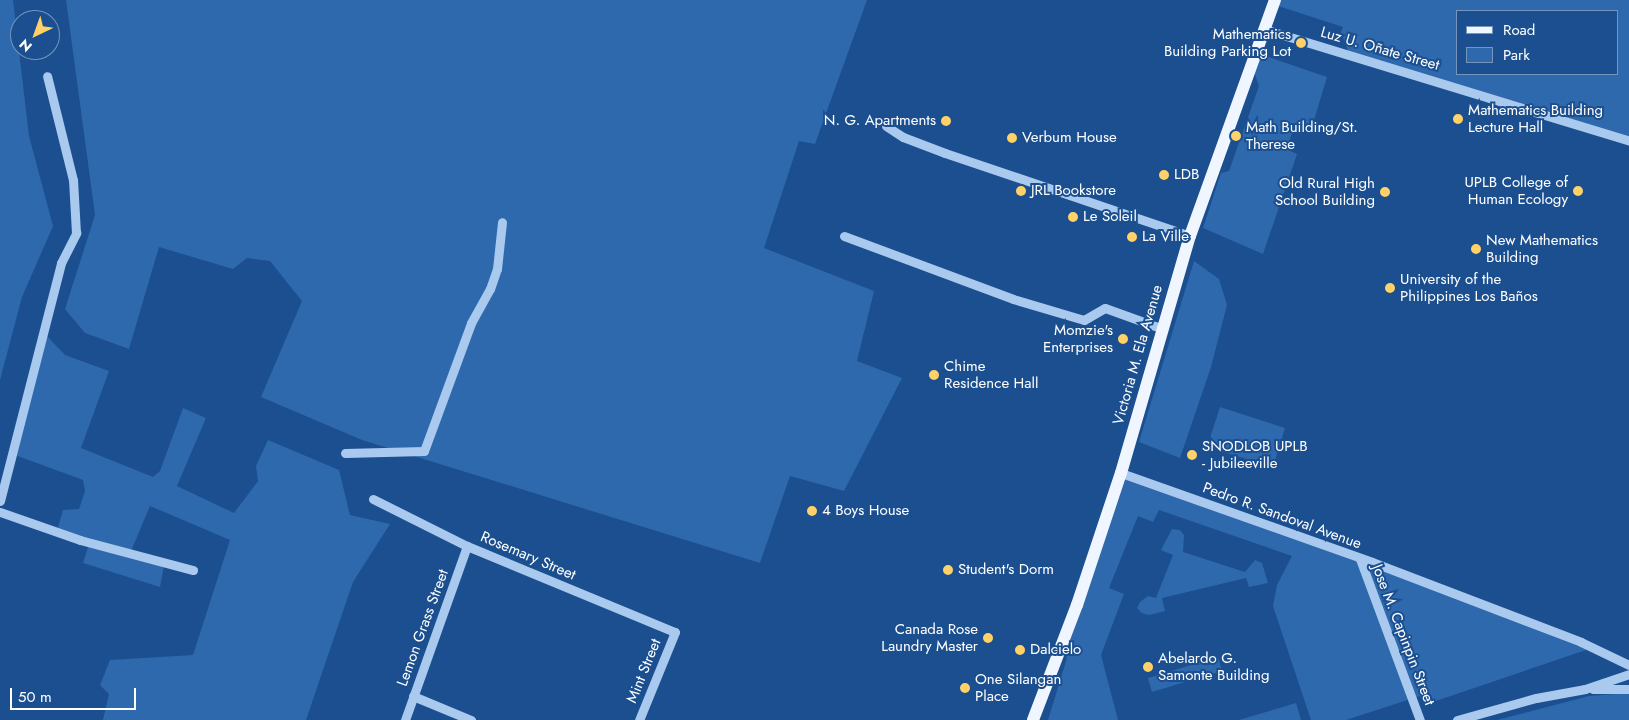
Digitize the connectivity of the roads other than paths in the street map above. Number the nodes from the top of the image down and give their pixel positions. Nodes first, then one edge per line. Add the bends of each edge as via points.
1 (1276, 0) edge
2 (1266, 30) junction
3 (47, 76) dead end
4 (886, 126) dead end
5 (1629, 141) edge
6 (502, 222) dead end
7 (844, 236) dead end
8 (1190, 236) junction
9 (1163, 329) junction
10 (345, 453) dead end
11 (1121, 473) junction
12 (373, 499) dead end
13 (0, 501) edge
14 (0, 512) edge
15 (467, 546) junction
16 (1360, 559) junction
17 (193, 570) dead end
18 (675, 632) joint
19 (1629, 665) edge
20 (1629, 674) edge
21 (1585, 689) junction
22 (1629, 689) edge
23 (414, 696) junction
24 (405, 720) edge
25 (471, 720) edge
26 (639, 720) edge
27 (1032, 720) edge
28 (1420, 720) edge
29 (1457, 720) edge

1 - 2 main road, Victoria M. Ela Avenue
2 - 5 street, Luz U. Oñate Street
2 - 8 main road, Victoria M. Ela Avenue
3 - 13 street via 73,180 76,233 61,263
4 - 8 street via 903,137 945,153
6 - 10 street via 497,269 471,323 424,451
7 - 9 street via 1014,299 1084,320 1105,308
8 - 9 main road, Victoria M. Ela Avenue
9 - 11 main road, Victoria M. Ela Avenue
11 - 16 street, Pedro R. Sandoval Avenue
11 - 27 main road, Victoria M. Ela Avenue via 1077,605
12 - 15 street, Rosemary Street
14 - 17 street via 80,540
15 - 18 street, Rosemary Street
15 - 23 street, Lemon Grass Street
16 - 19 street, Pedro R. Sandoval Avenue via 1580,642
16 - 28 street, Jose M. Capinpin Street
18 - 26 street, Mint Street
20 - 21 street
21 - 22 street
21 - 29 street via 1536,698
23 - 24 street, Lemon Grass Street
23 - 25 street

